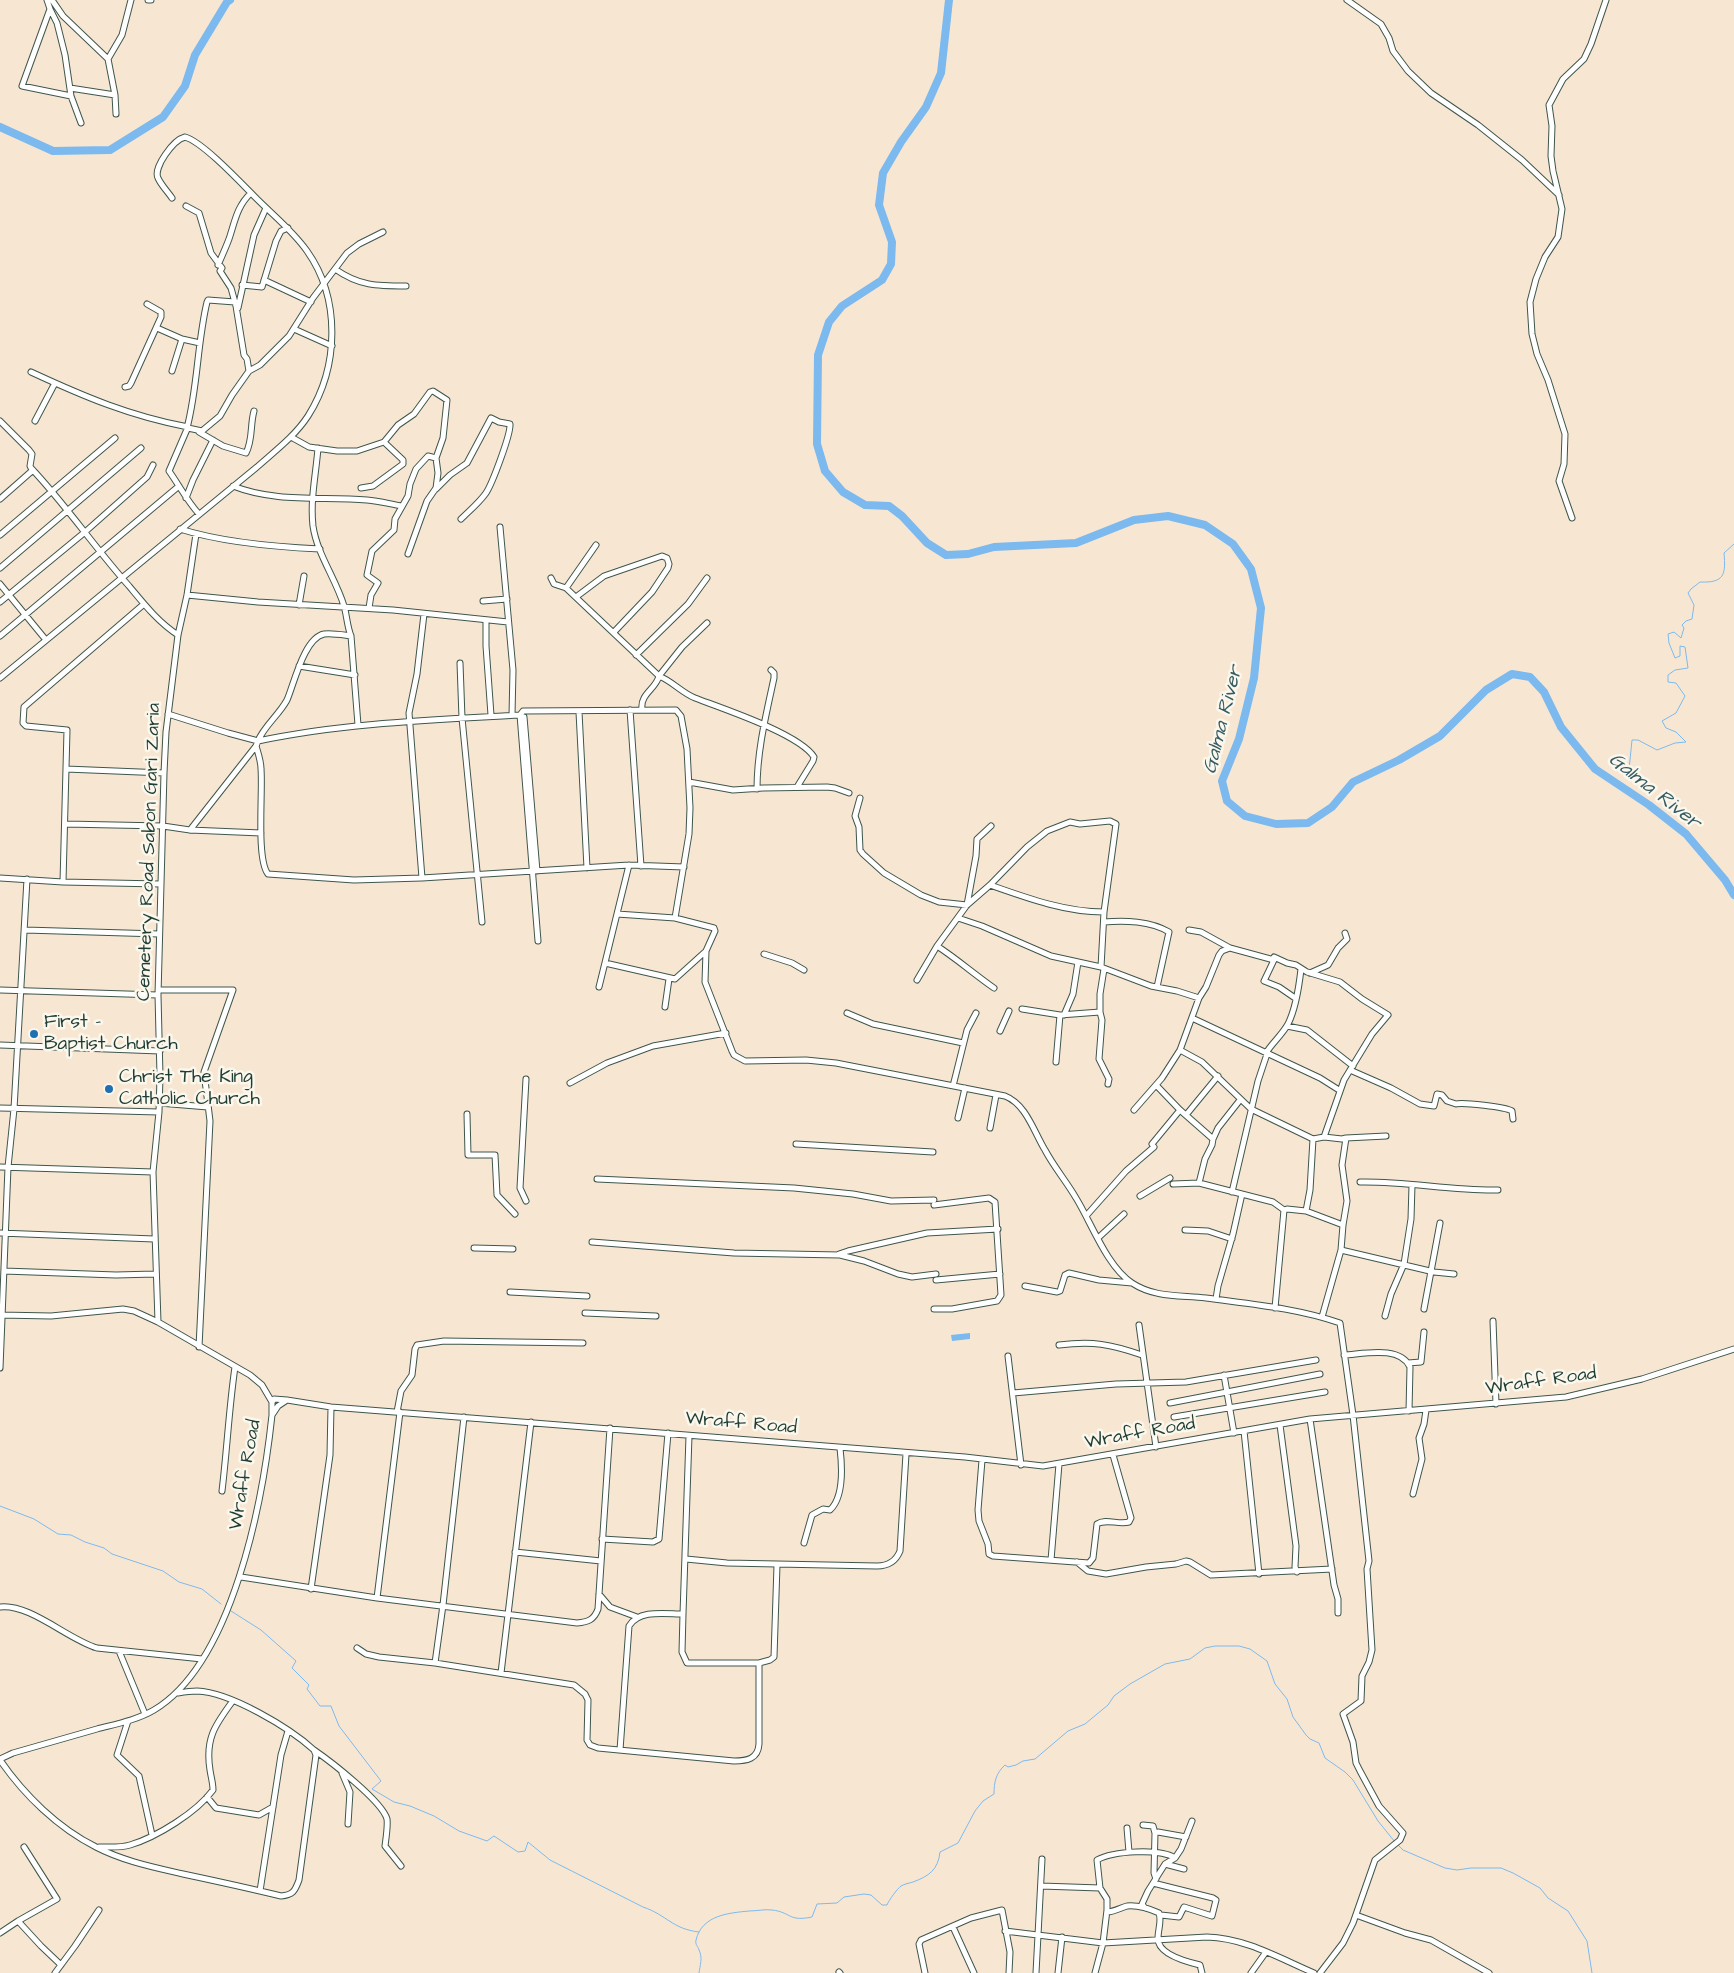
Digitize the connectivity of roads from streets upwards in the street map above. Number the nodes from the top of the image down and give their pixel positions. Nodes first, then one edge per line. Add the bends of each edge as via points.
1 (47, 0) edge
2 (52, 0) edge
3 (131, 0) edge
4 (1347, 0) edge
5 (1606, 0) edge
6 (50, 9) junction
7 (108, 59) junction
8 (70, 88) junction
9 (115, 95) junction
10 (71, 96) junction
11 (116, 114) dead end
12 (81, 123) dead end
13 (251, 193) junction
14 (1560, 194) junction
15 (172, 198) dead end
16 (186, 206) dead end
17 (266, 208) junction
18 (288, 228) junction
19 (383, 232) dead end
20 (218, 264) junction
21 (335, 268) junction
22 (264, 280) junction
23 (242, 284) junction
24 (324, 285) junction
25 (406, 286) dead end
26 (235, 302) junction
27 (311, 302) junction
28 (147, 304) dead end
29 (238, 311) junction
30 (157, 328) junction
31 (294, 329) junction
32 (182, 339) junction
33 (200, 343) junction
34 (332, 346) junction
35 (172, 371) dead end
36 (30, 372) dead end
37 (248, 372) junction
38 (55, 384) junction
39 (125, 387) dead end
40 (254, 411) dead end
41 (0, 421) edge
42 (35, 421) dead end
43 (188, 428) junction
44 (198, 431) junction
45 (291, 437) junction
46 (115, 438) dead end
47 (213, 440) junction
48 (384, 442) junction
49 (141, 448) dead end
50 (318, 448) junction
51 (436, 458) junction
52 (153, 465) dead end
53 (33, 470) junction
54 (179, 486) junction
55 (233, 486) junction
56 (361, 488) dead end
57 (52, 489) junction
58 (434, 491) junction
59 (186, 498) junction
60 (0, 499) edge
61 (314, 499) junction
62 (402, 506) junction
63 (68, 510) junction
64 (198, 514) junction
65 (1572, 518) dead end
66 (461, 519) dead end
67 (500, 527) dead end
68 (180, 529) junction
69 (85, 532) junction
70 (196, 534) junction
71 (0, 536) edge
72 (596, 546) dead end
73 (320, 549) junction
74 (100, 552) junction
75 (408, 554) dead end
76 (0, 568) edge
77 (304, 576) dead end
78 (122, 578) junction
79 (551, 578) dead end
80 (707, 578) dead end
81 (0, 584) edge
82 (566, 588) junction
83 (9, 595) junction
84 (187, 595) junction
85 (576, 597) junction
86 (506, 599) junction
87 (483, 601) dead end
88 (0, 602) edge
89 (144, 604) junction
90 (299, 605) junction
91 (344, 606) junction
92 (369, 608) junction
93 (424, 614) junction
94 (25, 615) junction
95 (486, 620) junction
96 (508, 622) junction
97 (707, 623) dead end
98 (614, 632) junction
99 (178, 635) junction
100 (0, 636) edge
101 (352, 636) junction
102 (46, 640) junction
103 (636, 655) junction
104 (460, 663) dead end
105 (299, 666) junction
106 (771, 670) dead end
107 (355, 675) junction
108 (659, 676) junction
109 (0, 678) edge
110 (642, 709) junction
111 (630, 710) junction
112 (579, 712) junction
113 (522, 713) junction
114 (168, 714) junction
115 (491, 715) junction
116 (512, 715) junction
117 (462, 718) junction
118 (411, 722) junction
119 (358, 725) junction
120 (764, 726) junction
121 (257, 744) junction
122 (66, 769) junction
123 (164, 774) junction
124 (688, 782) junction
125 (797, 786) junction
126 (757, 789) junction
127 (850, 793) dead end
128 (860, 798) dead end
129 (65, 824) junction
130 (163, 826) junction
131 (991, 826) dead end
132 (190, 830) junction
133 (261, 833) junction
134 (629, 865) junction
135 (641, 866) junction
136 (684, 867) junction
137 (587, 868) junction
138 (534, 871) junction
139 (476, 875) junction
140 (0, 878) edge
141 (422, 878) junction
142 (27, 879) junction
143 (63, 882) junction
144 (160, 884) junction
145 (990, 885) junction
146 (966, 906) junction
147 (1104, 912) junction
148 (617, 914) junction
149 (675, 918) junction
150 (958, 918) junction
151 (482, 922) dead end
152 (1104, 922) junction
153 (25, 930) junction
154 (1189, 930) dead end
155 (1345, 933) dead end
156 (159, 934) junction
157 (538, 941) dead end
158 (1220, 943) junction
159 (937, 946) junction
160 (1230, 948) junction
161 (706, 951) junction
162 (764, 954) dead end
163 (1219, 955) junction
164 (1274, 960) junction
165 (1078, 962) junction
166 (605, 963) junction
167 (1102, 968) junction
168 (1301, 969) junction
169 (804, 970) dead end
170 (1310, 973) junction
171 (669, 979) junction
172 (917, 980) dead end
173 (599, 987) dead end
174 (1157, 987) junction
175 (994, 988) dead end
176 (0, 990) edge
177 (21, 991) junction
178 (158, 993) junction
179 (1199, 998) junction
180 (1295, 998) junction
181 (665, 1007) dead end
182 (1022, 1009) dead end
183 (1009, 1011) dead end
184 (1100, 1012) junction
185 (847, 1013) dead end
186 (976, 1013) dead end
187 (1062, 1015) junction
188 (1192, 1018) junction
189 (1287, 1026) junction
190 (1000, 1031) dead end
191 (726, 1033) junction
192 (963, 1043) junction
193 (0, 1045) edge
194 (18, 1046) junction
195 (1180, 1050) junction
196 (160, 1051) junction
197 (1267, 1054) junction
198 (1056, 1062) dead end
199 (1352, 1068) junction
200 (1218, 1076) junction
201 (526, 1079) dead end
202 (570, 1083) dead end
203 (1108, 1084) dead end
204 (1156, 1085) junction
205 (954, 1086) junction
206 (965, 1088) junction
207 (1339, 1090) junction
208 (996, 1095) junction
209 (1240, 1100) junction
210 (159, 1103) junction
211 (208, 1107) junction
212 (0, 1108) edge
213 (14, 1109) junction
214 (1251, 1109) junction
215 (1134, 1110) dead end
216 (1180, 1110) junction
217 (159, 1112) junction
218 (467, 1114) dead end
219 (1186, 1115) junction
220 (958, 1118) dead end
221 (1513, 1119) dead end
222 (990, 1128) dead end
223 (1386, 1136) dead end
224 (1324, 1137) junction
225 (1346, 1138) junction
226 (1312, 1139) junction
227 (1213, 1140) junction
228 (796, 1144) dead end
229 (933, 1152) dead end
230 (0, 1167) edge
231 (8, 1167) junction
232 (153, 1172) junction
233 (1170, 1178) dead end
234 (597, 1179) dead end
235 (1360, 1182) dead end
236 (1199, 1183) junction
237 (1173, 1184) dead end
238 (1412, 1185) junction
239 (1498, 1190) dead end
240 (1232, 1192) junction
241 (1242, 1194) junction
242 (1140, 1196) dead end
243 (526, 1202) dead end
244 (1284, 1210) junction
245 (1306, 1211) junction
246 (515, 1214) dead end
247 (1124, 1214) dead end
248 (1086, 1216) junction
249 (1440, 1223) dead end
250 (1342, 1225) junction
251 (998, 1230) junction
252 (1185, 1230) dead end
253 (3, 1233) edge
254 (1098, 1238) junction
255 (154, 1239) junction
256 (1232, 1239) junction
257 (592, 1242) dead end
258 (474, 1248) dead end
259 (512, 1249) dead end
260 (1340, 1250) junction
261 (839, 1254) junction
262 (1404, 1264) junction
263 (4, 1271) junction
264 (1432, 1271) junction
265 (155, 1274) junction
266 (1000, 1274) junction
267 (1454, 1274) dead end
268 (1132, 1283) junction
269 (1026, 1286) dead end
270 (510, 1292) dead end
271 (587, 1296) dead end
272 (1216, 1299) junction
273 (1275, 1308) junction
274 (934, 1309) dead end
275 (1424, 1309) dead end
276 (585, 1313) dead end
277 (1, 1315) edge
278 (656, 1316) dead end
279 (1385, 1316) dead end
280 (1322, 1317) junction
281 (1493, 1321) dead end
282 (158, 1322) junction
283 (1138, 1325) dead end
284 (1424, 1332) dead end
285 (583, 1343) dead end
286 (1059, 1344) dead end
287 (199, 1347) junction
288 (1734, 1349) edge
289 (1142, 1355) junction
290 (1344, 1355) junction
291 (1008, 1356) dead end
292 (1316, 1360) dead end
293 (1407, 1362) junction
294 (0, 1366) edge
295 (235, 1367) junction
296 (1320, 1374) dead end
297 (1224, 1375) junction
298 (1147, 1384) junction
299 (1325, 1392) dead end
300 (1013, 1393) junction
301 (1227, 1393) junction
302 (287, 1400) junction
303 (272, 1402) junction
304 (1170, 1403) dead end
305 (1496, 1404) junction
306 (331, 1406) junction
307 (1229, 1409) junction
308 (1426, 1410) junction
309 (1409, 1411) junction
310 (399, 1412) junction
311 (272, 1414) junction
312 (1353, 1415) junction
313 (464, 1417) junction
314 (1174, 1417) dead end
315 (1310, 1419) junction
316 (531, 1422) junction
317 (1280, 1424) junction
318 (610, 1428) junction
319 (1244, 1431) junction
320 (1234, 1432) junction
321 (668, 1433) junction
322 (689, 1436) junction
323 (1156, 1447) junction
324 (840, 1448) junction
325 (906, 1454) junction
326 (1113, 1455) junction
327 (982, 1460) junction
328 (1021, 1464) junction
329 (1059, 1464) junction
330 (222, 1491) dead end
331 (1413, 1494) dead end
332 (602, 1540) junction
333 (804, 1542) dead end
334 (515, 1552) junction
335 (686, 1559) junction
336 (1052, 1560) junction
337 (601, 1561) junction
338 (1078, 1562) junction
339 (777, 1564) junction
340 (1332, 1569) junction
341 (1297, 1572) junction
342 (1260, 1574) junction
343 (241, 1577) junction
344 (311, 1588) junction
345 (599, 1594) junction
346 (377, 1598) junction
347 (443, 1605) junction
348 (0, 1607) edge
349 (1338, 1613) dead end
350 (508, 1614) junction
351 (628, 1614) junction
352 (683, 1614) junction
353 (636, 1617) junction
354 (631, 1623) junction
355 (357, 1648) dead end
356 (119, 1651) junction
357 (202, 1660) junction
358 (435, 1663) junction
359 (759, 1663) junction
360 (501, 1673) junction
361 (177, 1693) junction
362 (232, 1702) junction
363 (145, 1714) junction
364 (128, 1721) junction
365 (288, 1730) junction
366 (314, 1750) junction
367 (620, 1750) junction
368 (0, 1760) edge
369 (341, 1770) junction
370 (208, 1797) junction
371 (273, 1807) junction
372 (1192, 1822) dead end
373 (348, 1824) dead end
374 (1143, 1825) dead end
375 (1127, 1828) dead end
376 (1155, 1833) junction
377 (152, 1835) junction
378 (1186, 1837) junction
379 (24, 1847) dead end
380 (96, 1847) junction
381 (1129, 1852) junction
382 (1155, 1853) junction
383 (1175, 1858) junction
384 (1042, 1859) dead end
385 (1166, 1864) junction
386 (401, 1866) dead end
387 (1184, 1869) dead end
388 (1154, 1881) junction
389 (1040, 1886) junction
390 (1100, 1888) junction
391 (260, 1891) junction
392 (1144, 1907) junction
393 (99, 1910) dead end
394 (1107, 1912) junction
395 (1160, 1915) junction
396 (1356, 1915) junction
397 (18, 1921) junction
398 (953, 1927) junction
399 (1005, 1931) junction
400 (0, 1933) edge
401 (1038, 1934) junction
402 (1062, 1937) junction
403 (1158, 1940) junction
404 (1103, 1943) junction
405 (1266, 1952) junction
406 (61, 1965) junction
407 (55, 1973) edge
408 (925, 1973) edge
409 (974, 1973) edge
410 (1009, 1973) edge
411 (1036, 1973) edge
412 (1058, 1973) edge
413 (1095, 1973) edge
414 (1202, 1973) edge
415 (1251, 1973) edge
416 (1314, 1973) edge
417 (1320, 1973) edge
418 (1489, 1973) edge

1 - 6 street
2 - 7 street via 63,16
3 - 7 street via 122,36
4 - 14 street via 1381,24 1393,51 1431,92 1500,142
5 - 14 street via 1584,59 1563,79 1549,105 1551,156
6 - 8 street via 57,23
6 - 10 street via 22,86
7 - 9 street
8 - 9 street
8 - 10 street
9 - 11 street
10 - 12 street
13 - 15 street via 206,151 184,137 169,148 157,172
13 - 17 street
13 - 20 street via 236,215
14 - 65 street via 1562,209 1558,238 1536,279 1530,317 1537,354 1566,434 1559,481
16 - 20 street via 199,213 211,253
17 - 18 street
17 - 23 street via 254,235
18 - 22 street via 281,230
18 - 24 street via 312,258
19 - 21 street via 347,253
20 - 26 street
21 - 24 street
21 - 25 street via 346,277 368,285
22 - 23 street via 262,287
22 - 27 street
23 - 29 street
24 - 27 street
24 - 34 street via 332,319
26 - 29 street
26 - 33 street via 208,300
27 - 31 street
28 - 30 street via 162,314
29 - 37 street
30 - 32 street
30 - 39 street via 131,383
31 - 34 street
31 - 37 street via 260,365
32 - 33 street
32 - 35 street
33 - 43 street
34 - 45 street via 320,393 308,417
36 - 38 street
37 - 44 street via 220,416
38 - 42 street
38 - 43 street via 100,404
40 - 47 street via 246,453
41 - 53 street via 29,450
43 - 44 street
43 - 54 street via 169,471
44 - 47 street
45 - 50 street
45 - 55 street
46 - 57 street
47 - 59 street
48 - 50 street via 357,451
48 - 51 street via 401,422 417,410 430,392 434,392 447,400 443,438
48 - 56 street via 403,460 402,464 372,486
49 - 63 street
50 - 61 street
51 - 58 street
51 - 62 street via 428,456 420,462
52 - 69 street via 147,477
53 - 57 street
53 - 60 street
54 - 59 street
54 - 74 street
55 - 61 street via 261,494
55 - 64 street
57 - 63 street
57 - 71 street
58 - 66 street via 467,463 492,418 510,424 504,451 488,488
58 - 75 street via 427,501
59 - 64 street
61 - 62 street via 368,500
61 - 73 street via 313,526
62 - 92 street via 395,519 394,530 372,551 368,575 378,583 371,595
63 - 69 street
63 - 76 street
64 - 68 street
67 - 86 street
68 - 70 street
68 - 78 street
69 - 74 street
69 - 83 street
70 - 73 street
70 - 84 street, Cemetery Road Sabon Gari Zaria
72 - 82 street
73 - 91 street
74 - 78 street
74 - 94 street
77 - 90 street
78 - 89 street
78 - 102 street
79 - 82 street via 554,584
80 - 103 street via 688,604
81 - 83 street
82 - 85 street
83 - 88 street
83 - 94 street
84 - 90 street
84 - 99 street, Cemetery Road Sabon Gari Zaria
85 - 98 street
85 - 98 street via 604,576 662,556 668,558 668,568 652,592
86 - 87 street
86 - 96 street
89 - 99 street
89 - 122 street via 24,707 23,723 26,726 67,730
90 - 91 street
91 - 92 street
91 - 101 street
92 - 93 street
93 - 95 street
93 - 118 street
94 - 100 street
94 - 102 street
95 - 96 street
95 - 115 street
96 - 116 street via 513,670
97 - 108 street
98 - 103 street
99 - 114 street, Cemetery Road Sabon Gari Zaria
101 - 105 street via 320,636
101 - 107 street
102 - 109 street
103 - 108 street
104 - 117 street
105 - 107 street
105 - 121 street via 286,700
106 - 120 street via 774,678
107 - 119 street
108 - 110 street via 643,698
108 - 120 street via 694,698 726,708
110 - 111 street
110 - 124 street via 676,710 681,716
111 - 112 street
111 - 135 street
112 - 113 street
112 - 137 street
113 - 116 street
113 - 138 street
114 - 121 street
114 - 123 street, Cemetery Road Sabon Gari Zaria
115 - 116 street
115 - 117 street
117 - 118 street
117 - 139 street
118 - 119 street
118 - 141 street
119 - 121 street
120 - 125 street via 812,755 813,761
120 - 126 street
121 - 132 street
121 - 133 street via 261,767
122 - 123 street
122 - 129 street
123 - 130 street, Cemetery Road Sabon Gari Zaria
124 - 126 street via 733,790
124 - 136 street via 689,834
125 - 126 street
125 - 127 street via 835,788
128 - 146 street via 856,816 863,854 884,873 921,895 939,902
129 - 130 street
129 - 143 street
130 - 132 street
130 - 144 street, Cemetery Road Sabon Gari Zaria
131 - 146 street via 977,839
132 - 133 street
133 - 141 street via 264,869 268,874 354,880
134 - 135 street
134 - 137 street
134 - 148 street
135 - 136 street
136 - 149 street
137 - 138 street
138 - 139 street
138 - 157 street
139 - 141 street
139 - 151 street
140 - 142 street
142 - 143 street
142 - 153 street
143 - 144 street
144 - 156 street, Cemetery Road Sabon Gari Zaria
145 - 146 street
145 - 147 street via 1070,909
145 - 147 street via 1022,851 1047,831 1066,823 1110,821 1117,826
146 - 150 street
147 - 152 street
148 - 149 street
148 - 166 street
149 - 161 street via 714,928
150 - 159 street
150 - 165 street via 1051,956
152 - 167 street
152 - 174 street via 1124,920 1169,932
153 - 156 street
153 - 177 street
154 - 158 street via 1201,932
155 - 170 street via 1347,939 1328,965
156 - 178 street, Cemetery Road Sabon Gari Zaria
158 - 160 street
158 - 163 street
159 - 172 street
159 - 175 street
160 - 163 street
160 - 164 street
161 - 171 street via 675,979
161 - 191 street via 705,982
162 - 169 street
163 - 179 street
164 - 168 street via 1274,956
164 - 180 street via 1264,981
165 - 167 street
165 - 187 street via 1073,994
166 - 171 street
166 - 173 street
167 - 174 street
167 - 184 street
168 - 170 street
168 - 180 street
170 - 199 street via 1346,985 1388,1015 1372,1034
171 - 181 street
174 - 179 street
176 - 177 street
177 - 178 street
177 - 194 street
178 - 196 street, Cemetery Road Sabon Gari Zaria
178 - 211 street via 234,990 204,1072
179 - 188 street
180 - 189 street
182 - 187 street
183 - 190 street
184 - 187 street
184 - 203 street via 1099,1059 1109,1079
185 - 192 street via 873,1024
186 - 192 street
187 - 198 street
188 - 195 street
188 - 197 street
189 - 197 street
189 - 199 street via 1307,1030
191 - 202 street via 667,1042 607,1062
191 - 205 street via 734,1055 745,1061 836,1063
192 - 205 street
193 - 194 street
194 - 196 street
194 - 213 street
195 - 200 street via 1202,1062
195 - 204 street
196 - 210 street, Cemetery Road Sabon Gari Zaria
197 - 207 street
197 - 214 street
199 - 207 street
199 - 221 street via 1420,1104 1434,1106 1437,1094 1442,1094 1447,1101 1456,1104 1508,1108
200 - 209 street
200 - 219 street
201 - 243 street via 520,1188
204 - 215 street
204 - 216 street
205 - 206 street
206 - 208 street
206 - 220 street
207 - 224 street
208 - 222 street
208 - 248 street via 1010,1098 1019,1106
209 - 214 street
209 - 227 street via 1218,1128
210 - 211 street
210 - 217 street, Cemetery Road Sabon Gari Zaria
211 - 287 street via 210,1121
212 - 213 street
213 - 217 street
213 - 231 street
214 - 226 street
214 - 240 street
216 - 219 street
216 - 248 street via 1153,1146
217 - 232 street, Cemetery Road Sabon Gari Zaria
218 - 246 street via 468,1155 495,1155 497,1195
219 - 227 street
223 - 225 street
224 - 225 street
224 - 226 street
225 - 250 street via 1342,1165 1347,1201
226 - 245 street
227 - 236 street via 1204,1159
228 - 229 street
230 - 231 street
231 - 232 street
231 - 253 street
232 - 255 street, Cemetery Road Sabon Gari Zaria
233 - 242 street
234 - 251 street via 794,1188 891,1201 989,1198 995,1202
235 - 238 street
236 - 237 street
236 - 240 street
238 - 239 street
238 - 262 street
240 - 241 street
241 - 244 street via 1273,1202
241 - 256 street
244 - 245 street
244 - 273 street
245 - 250 street
247 - 254 street
248 - 254 street
249 - 264 street
250 - 260 street
251 - 261 street via 927,1233
251 - 266 street
252 - 256 street via 1208,1231
253 - 255 street
253 - 263 street
254 - 268 street
255 - 265 street, Cemetery Road Sabon Gari Zaria
256 - 272 street
257 - 261 street via 734,1252
258 - 259 street
260 - 262 street
260 - 280 street
261 - 266 street via 912,1276
262 - 264 street
262 - 279 street
263 - 265 street
263 - 277 street
264 - 267 street
264 - 275 street
265 - 282 street, Cemetery Road Sabon Gari Zaria
266 - 274 street via 1001,1295 997,1301
268 - 269 street via 1069,1273 1058,1292
268 - 272 street via 1167,1296
270 - 271 street
272 - 273 street
273 - 280 street
276 - 278 street
277 - 282 street via 51,1316 123,1309
277 - 294 street
280 - 290 street via 1340,1323
281 - 305 street
282 - 287 street
283 - 289 street
284 - 293 street via 1420,1362
285 - 310 street via 444,1341 417,1346 412,1375 401,1391
286 - 289 street via 1110,1344
287 - 295 street
288 - 305 street, Wraff Road via 1642,1380 1593,1392 1542,1401
289 - 298 street
290 - 293 street via 1385,1353
290 - 312 street
291 - 300 street
292 - 297 street
293 - 309 street via 1410,1368
295 - 303 street via 256,1380
295 - 330 street
296 - 301 street
297 - 298 street
297 - 301 street
298 - 300 street
298 - 323 street
299 - 307 street
300 - 328 street
301 - 304 street
301 - 307 street
302 - 303 street via 274,1399
302 - 306 street, Wraff Road
302 - 311 street, Wraff Road
303 - 311 street
305 - 308 street, Wraff Road
306 - 310 street, Wraff Road
306 - 344 street via 330,1455
307 - 314 street
307 - 320 street
308 - 309 street, Wraff Road
308 - 331 street via 1419,1438 1422,1459
309 - 312 street, Wraff Road
310 - 313 street, Wraff Road
310 - 346 street
311 - 343 street, Wraff Road via 258,1505
312 - 315 street, Wraff Road
312 - 396 street via 1369,1561 1372,1654 1362,1676 1361,1702 1343,1714 1356,1763 1380,1806 1402,1830 1403,1836 1374,1862
313 - 316 street, Wraff Road
313 - 347 street
315 - 317 street, Wraff Road
315 - 340 street
316 - 318 street, Wraff Road
316 - 334 street
317 - 319 street, Wraff Road
317 - 341 street
318 - 321 street, Wraff Road
318 - 332 street
319 - 320 street, Wraff Road
319 - 342 street
320 - 323 street, Wraff Road
321 - 322 street, Wraff Road
321 - 332 street via 659,1539 653,1542
322 - 324 street, Wraff Road
322 - 335 street
323 - 326 street, Wraff Road
324 - 325 street, Wraff Road
324 - 333 street via 839,1497 830,1510 823,1509 812,1515
325 - 327 street, Wraff Road
325 - 339 street via 900,1551 894,1561 877,1566
326 - 329 street, Wraff Road
326 - 338 street via 1131,1518 1129,1522 1104,1521 1097,1524 1092,1561
327 - 328 street, Wraff Road
327 - 336 street via 978,1510 989,1554
328 - 329 street, Wraff Road
329 - 336 street
332 - 337 street
334 - 337 street
334 - 350 street
335 - 339 street
335 - 352 street
336 - 338 street
337 - 345 street
338 - 342 street via 1088,1571 1102,1574 1186,1561 1210,1575
339 - 359 street via 774,1657
340 - 341 street
340 - 349 street
341 - 342 street
343 - 344 street
343 - 357 street, Wraff Road
344 - 346 street
345 - 350 street via 598,1609 587,1622
345 - 351 street via 610,1607
346 - 347 street
347 - 350 street
347 - 358 street
348 - 356 street via 20,1610 90,1646
350 - 360 street
351 - 353 street
351 - 354 street
352 - 353 street
352 - 359 street via 682,1652 687,1663
353 - 354 street
354 - 367 street
355 - 358 street via 379,1657
356 - 357 street
356 - 363 street
357 - 361 street, Wraff Road
358 - 360 street
359 - 367 street via 759,1744 754,1758 734,1761
360 - 367 street via 574,1685 588,1700 588,1742 598,1748
361 - 362 street via 198,1691
361 - 363 street, Wraff Road
362 - 365 street via 270,1718
362 - 370 street via 216,1724 210,1740 209,1769 213,1790
363 - 364 street, Wraff Road
364 - 368 street, Wraff Road via 13,1753
364 - 377 street via 116,1755 139,1776
365 - 366 street
365 - 371 street
366 - 369 street
366 - 391 street via 316,1755 295,1891 288,1896
368 - 380 street via 34,1801 71,1832
369 - 373 street via 350,1792
369 - 386 street via 384,1813 387,1819 385,1846
370 - 371 street via 216,1808 259,1815
370 - 377 street via 176,1822
371 - 391 street
372 - 378 street
374 - 376 street via 1153,1826
375 - 381 street
376 - 378 street
376 - 382 street
377 - 380 street via 129,1845
378 - 383 street
379 - 397 street via 57,1899
380 - 391 street via 132,1862
381 - 382 street
381 - 390 street via 1098,1859
382 - 383 street via 1168,1853
382 - 388 street
383 - 385 street
384 - 389 street
385 - 387 street
385 - 388 street
388 - 392 street via 1145,1897
388 - 395 street via 1216,1900 1212,1916 1184,1908 1179,1917
389 - 390 street
389 - 401 street
390 - 394 street via 1107,1899
392 - 394 street via 1129,1906
392 - 395 street
393 - 406 street
394 - 404 street
395 - 403 street
396 - 417 street via 1343,1943
396 - 418 street via 1431,1940
397 - 400 street
397 - 406 street
398 - 399 street via 971,1918 1002,1910
398 - 408 street via 920,1941
398 - 409 street
399 - 401 street
399 - 410 street via 1010,1952
401 - 402 street
401 - 411 street
402 - 404 street
402 - 412 street
403 - 404 street
403 - 405 street via 1216,1937 1242,1942
403 - 414 street via 1166,1951 1200,1965
404 - 413 street
405 - 415 street
405 - 416 street
406 - 407 street

